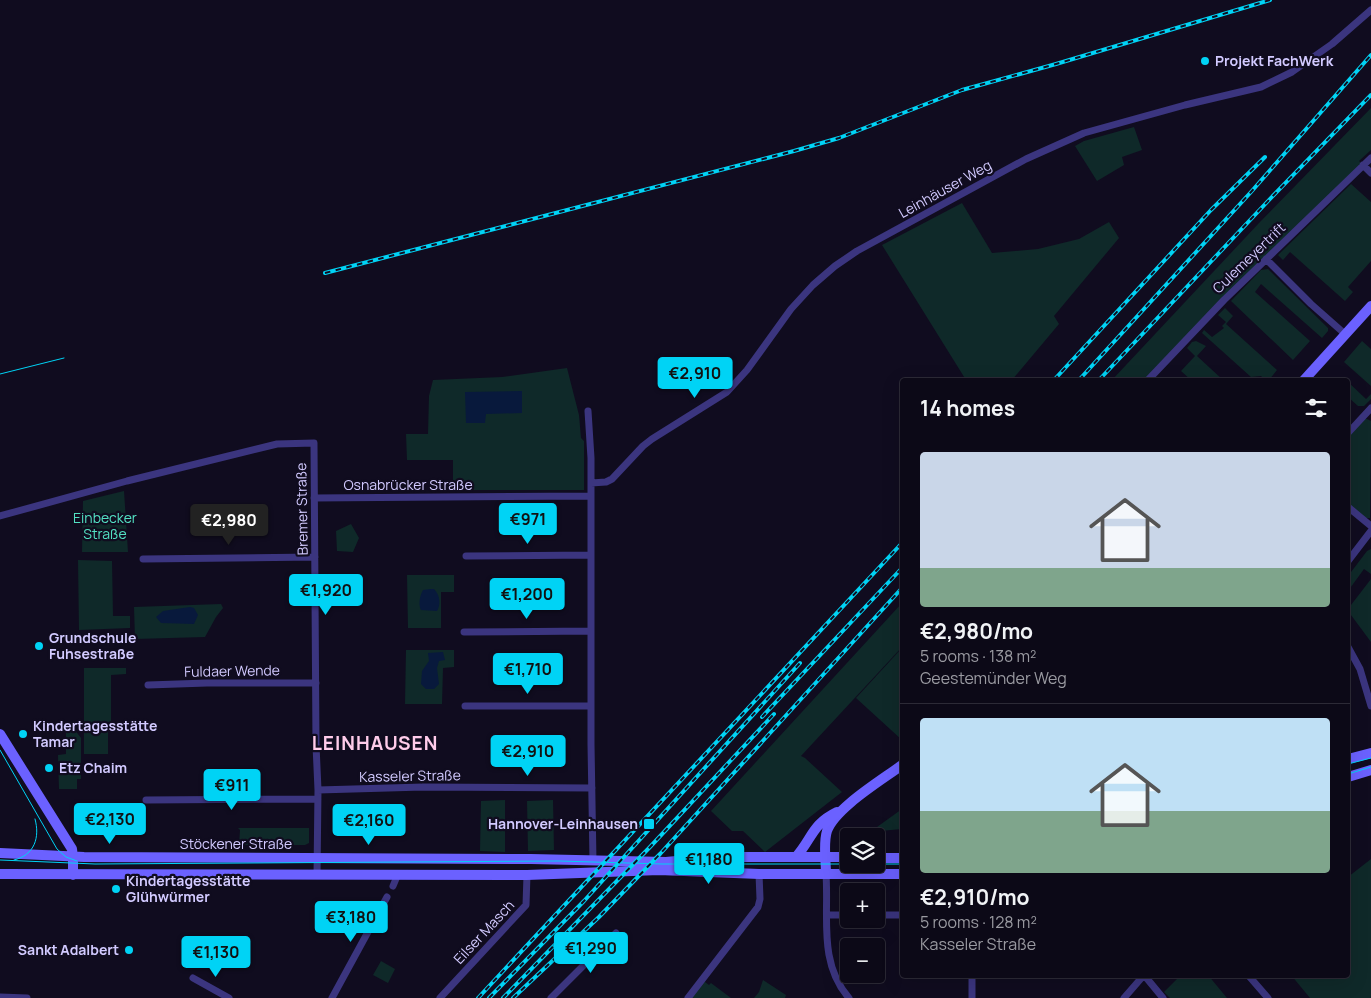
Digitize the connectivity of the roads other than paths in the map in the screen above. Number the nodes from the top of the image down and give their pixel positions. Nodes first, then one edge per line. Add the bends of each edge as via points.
1 (1371, 10) edge
2 (1371, 158) edge
3 (1363, 166) junction
4 (1371, 173) edge
5 (1266, 258) junction
6 (1371, 306) edge
7 (1345, 334) junction
8 (1150, 378) edge
9 (1306, 378) edge
10 (1371, 408) edge
11 (588, 411) dead end
12 (1350, 431) edge
13 (591, 483) junction
14 (591, 496) junction
15 (314, 498) junction
16 (1350, 509) edge
17 (0, 516) edge
18 (1371, 526) edge
19 (1371, 531) edge
20 (591, 555) junction
21 (466, 556) dead end
22 (1350, 556) edge
23 (315, 557) junction
24 (143, 559) dead end
25 (591, 631) junction
26 (464, 632) dead end
27 (1350, 651) edge
28 (316, 683) junction
29 (1368, 683) edge
30 (148, 686) dead end
31 (465, 706) dead end
32 (591, 706) junction
33 (1371, 706) edge
34 (0, 734) edge
35 (1371, 753) edge
36 (1350, 758) edge
37 (900, 767) edge
38 (1371, 770) edge
39 (1350, 776) edge
40 (592, 788) junction
41 (318, 790) junction
42 (318, 799) junction
43 (146, 800) dead end
44 (844, 809) junction
45 (0, 853) edge
46 (74, 857) junction
47 (796, 857) junction
48 (826, 857) junction
49 (840, 857) edge
50 (317, 858) junction
51 (885, 858) edge
52 (900, 858) edge
53 (593, 861) junction
54 (0, 874) edge
55 (73, 874) junction
56 (317, 874) junction
57 (398, 874) junction
58 (759, 874) junction
59 (826, 874) junction
60 (900, 874) edge
61 (527, 875) junction
62 (393, 886) dead end
63 (387, 897) dead end
64 (827, 915) junction
65 (840, 915) edge
66 (885, 915) edge
67 (900, 915) edge
68 (616, 933) dead end
69 (193, 978) dead end
70 (972, 978) edge
71 (1141, 978) edge
72 (1146, 978) edge
73 (1251, 978) edge
74 (0, 997) edge
75 (27, 998) edge
76 (229, 998) edge
77 (332, 998) edge
78 (440, 998) edge
79 (551, 998) edge
80 (688, 998) edge
81 (849, 998) edge
82 (972, 998) edge
83 (1124, 998) edge
84 (1163, 998) edge
85 (1268, 998) edge

1 - 13 street, Leinhäuser Weg via 1332,44 1292,72 1261,87 1084,133 1026,159 857,250 813,285 790,309 747,370 727,392 652,439 612,479
2 - 3 street, Culemeyertrift
3 - 4 street
3 - 5 street, Culemeyertrift
5 - 7 street
5 - 8 street, Culemeyertrift
6 - 7 street
7 - 9 street
10 - 12 street
11 - 13 street
13 - 14 street
14 - 15 street, Osnabrücker Straße
14 - 20 street
15 - 17 street, Bremer Straße via 314,444 277,444
15 - 23 street, Bremer Straße
16 - 18 street
19 - 22 street
20 - 21 street
20 - 25 street
23 - 24 street
23 - 28 street, Bremer Straße
25 - 26 street
25 - 32 street
27 - 29 street
28 - 30 street, Fuldaer Wende
28 - 41 street, Bremer Straße
29 - 33 street
31 - 32 street
32 - 40 street
34 - 46 street
35 - 36 street
37 - 44 street
38 - 39 street
40 - 41 street, Kasseler Straße
40 - 53 street
41 - 42 street, Bremer Straße
42 - 43 street
42 - 50 street, Bremer Straße
44 - 47 street via 820,823
44 - 48 street via 828,830
45 - 46 street, Stöckener Straße
46 - 50 street, Stöckener Straße
46 - 55 street
47 - 48 street, Stöckener Straße
47 - 53 street, Stöckener Straße
48 - 49 street, Stöckener Straße
48 - 59 street
50 - 53 street, Stöckener Straße
50 - 56 street, Bremer Straße
51 - 52 street
54 - 55 street
55 - 56 street
56 - 57 street
57 - 61 street
57 - 62 street
58 - 59 street
58 - 61 street via 676,870
58 - 80 street via 758,907
59 - 60 street
59 - 64 street
61 - 78 street, Eilser Masch via 526,905
63 - 77 street
64 - 65 street
64 - 81 street via 830,963 835,978
66 - 67 street
68 - 79 street
69 - 76 street
70 - 82 street
71 - 83 street
72 - 84 street
73 - 85 street
74 - 75 street

